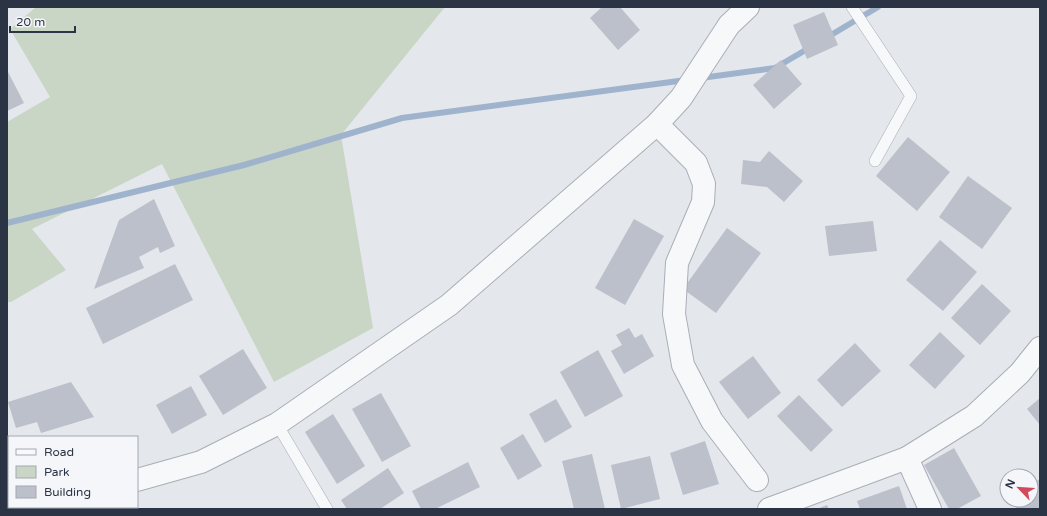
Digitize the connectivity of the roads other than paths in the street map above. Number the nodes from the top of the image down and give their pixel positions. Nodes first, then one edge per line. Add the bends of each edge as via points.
1 (748, 7) edge
2 (852, 7) edge
3 (657, 124) junction
4 (875, 161) dead end
5 (1040, 348) edge
6 (277, 424) junction
7 (907, 458) junction
8 (138, 480) edge
9 (757, 480) dead end
10 (327, 509) edge
11 (769, 509) edge
12 (930, 509) edge

1 - 3 street via 729,25 681,98
2 - 4 lane via 911,96
3 - 6 street via 449,306
3 - 9 street via 696,163 704,184 703,202 677,264 674,314 683,365 712,421
5 - 7 street via 1020,373 974,416
6 - 8 street via 201,462
6 - 10 lane
7 - 11 street
7 - 12 street

